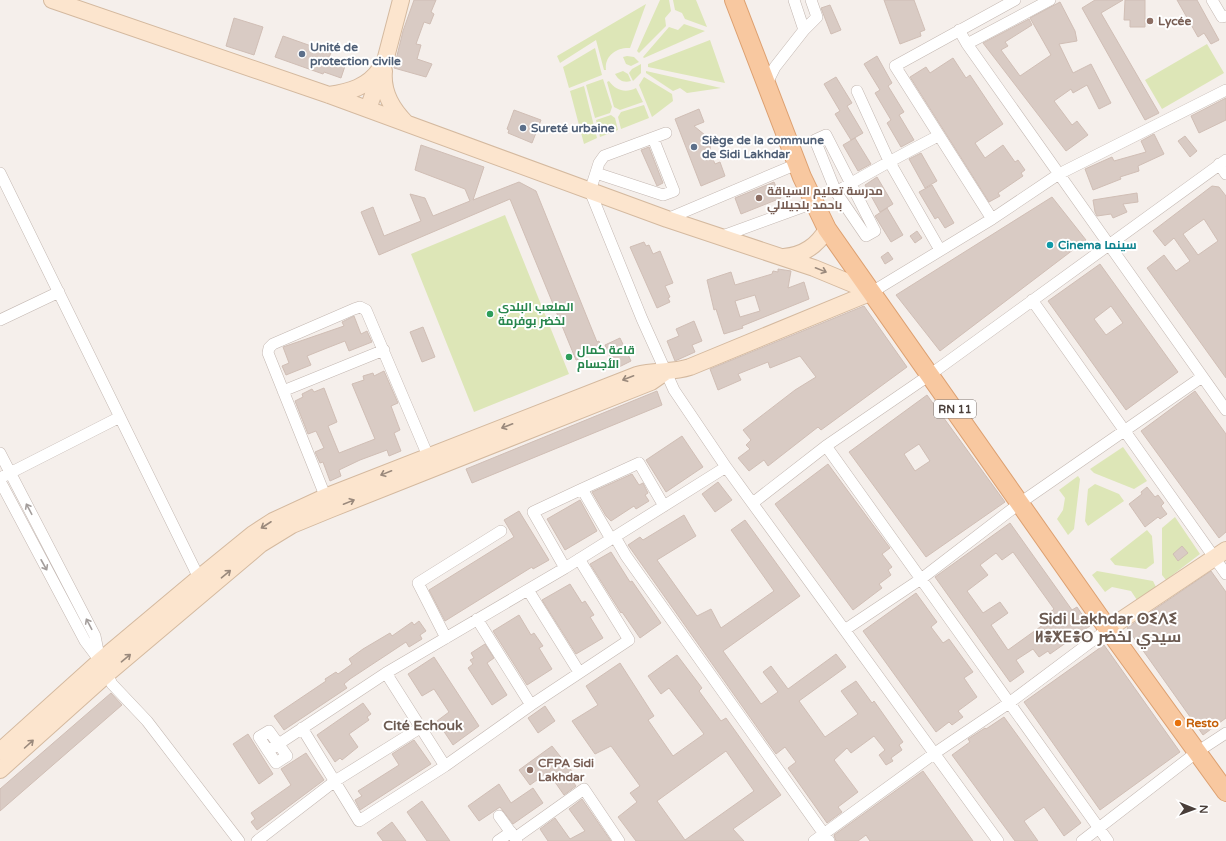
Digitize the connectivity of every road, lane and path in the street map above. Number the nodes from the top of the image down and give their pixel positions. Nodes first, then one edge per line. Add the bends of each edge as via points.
1 (52, 0) edge
2 (401, 0) edge
3 (734, 0) edge
4 (794, 0) edge
5 (811, 0) edge
6 (1015, 0) edge
7 (1050, 0) edge
8 (1212, 0) edge
9 (1225, 19) edge
10 (804, 30) junction
11 (959, 30) junction
12 (967, 44) junction
13 (385, 61) junction
14 (766, 85) junction
15 (1226, 90) edge
16 (857, 91) dead end
17 (329, 95) junction
18 (368, 109) junction
19 (406, 123) junction
20 (666, 133) dead end
21 (938, 136) junction
22 (655, 142) junction
23 (889, 161) junction
24 (1222, 162) edge
25 (797, 164) junction
26 (0, 173) edge
27 (596, 173) junction
28 (1059, 174) junction
29 (1226, 174) edge
30 (850, 183) junction
31 (590, 191) junction
32 (836, 192) junction
33 (813, 203) junction
34 (667, 219) junction
35 (992, 219) junction
36 (828, 229) junction
37 (720, 237) junction
38 (1110, 245) junction
39 (940, 250) junction
40 (784, 257) junction
41 (59, 292) junction
42 (872, 292) junction
43 (1032, 300) junction
44 (0, 320) edge
45 (384, 350) junction
46 (666, 372) junction
47 (931, 374) junction
48 (1202, 377) junction
49 (283, 391) junction
50 (1226, 410) edge
51 (120, 417) junction
52 (1125, 431) junction
53 (826, 446) junction
54 (0, 453) edge
55 (428, 456) junction
56 (726, 467) junction
57 (5, 475) edge
58 (0, 481) edge
59 (582, 489) junction
60 (754, 502) junction
61 (1020, 502) junction
62 (328, 503) junction
63 (664, 506) junction
64 (501, 531) dead end
65 (613, 538) junction
66 (1220, 554) edge
67 (579, 559) junction
68 (565, 568) junction
69 (1226, 574) edge
70 (199, 578) junction
71 (921, 579) junction
72 (528, 590) junction
73 (477, 619) junction
74 (846, 629) junction
75 (1108, 629) junction
76 (446, 638) junction
77 (103, 668) junction
78 (579, 672) junction
79 (386, 674) junction
80 (1009, 703) junction
81 (531, 705) junction
82 (302, 728) junction
83 (420, 728) junction
84 (1226, 733) edge
85 (278, 744) junction
86 (0, 751) edge
87 (1197, 752) junction
88 (935, 753) junction
89 (445, 766) junction
90 (0, 770) edge
91 (335, 782) junction
92 (1226, 792) edge
93 (499, 816) dead end
94 (1099, 828) junction
95 (514, 837) edge
96 (826, 838) edge
97 (239, 841) edge
98 (257, 841) edge
99 (498, 841) edge
100 (620, 841) edge
101 (814, 841) edge
102 (998, 841) edge
103 (1082, 841) edge
104 (1108, 841) edge

1 - 17 main road
2 - 13 main road
3 - 14 main road, RN 11
4 - 10 street
5 - 10 street via 817,17
6 - 11 street
7 - 12 street
8 - 9 street
10 - 14 street via 775,67
11 - 12 street
11 - 21 street via 895,66
12 - 28 street
13 - 17 main road via 378,73 368,82 356,89
13 - 18 main road
13 - 19 main road via 385,88 397,113
14 - 25 main road, RN 11
15 - 28 street
16 - 23 street
17 - 18 main road
18 - 19 main road
19 - 31 main road
20 - 22 street
21 - 23 street
21 - 35 street
22 - 27 street via 604,156
22 - 27 street via 650,148 660,174 663,180 669,178 674,190 662,195
23 - 30 street
23 - 39 street
24 - 29 street
24 - 38 street
25 - 33 main road, RN 11
25 - 34 street
26 - 41 street
27 - 31 street
28 - 35 street
28 - 38 street
30 - 32 street
30 - 32 street via 875,231 866,236
30 - 32 street via 826,135 815,140
31 - 34 main road
31 - 46 street
33 - 36 main road, RN 11
33 - 37 street
34 - 37 main road
35 - 39 street
36 - 40 main road via 814,246 805,252
36 - 42 main road, RN 11
37 - 40 main road
38 - 43 street
38 - 48 street
39 - 42 street
40 -> 42 main road
41 - 44 street
41 - 51 street
42 - 46 main road via 694,366
42 - 47 main road, RN 11
43 - 47 street
43 - 52 street
45 - 49 street
45 - 49 street via 368,312 360,307 354,308 271,346 268,353
45 - 55 street
46 -> 55 main road via 656,371 637,375
46 - 56 street via 674,390
62 -> 46 main road via 651,382
47 - 53 street
47 - 61 main road, RN 11
48 - 50 street
48 - 52 street
49 - 62 street
51 - 57 street
51 - 70 street
52 - 61 street
52 - 66 street
53 - 60 street
53 - 71 street
54 - 57 street
55 -> 62 main road
56 - 60 street
56 - 63 street
77 -> 57 street via 95,636
58 -> 77 street via 85,641
59 - 63 street via 638,463
59 - 65 street
59 - 68 street via 534,512
60 - 74 street
61 - 71 street
61 - 75 main road, RN 11
62 -> 70 main road via 284,515 263,527
77 -> 62 main road via 261,544
63 - 65 street
64 - 76 street via 418,583
65 - 67 street
65 - 96 street
66 - 69 street
66 - 75 main road
67 - 68 street
67 - 78 street via 629,640
68 - 72 street
70 - 77 main road
71 - 74 street
71 - 80 street
72 - 73 street
72 - 78 street
73 - 76 street
73 - 81 street
74 - 88 street
75 - 80 street
75 - 87 main road, RN 11
76 - 79 street
77 - 86 main road
90 -> 77 main road
77 - 97 street via 112,684 148,721
78 - 81 street
79 - 82 street
79 - 83 street
80 - 88 street
80 - 94 street
81 - 89 street
82 - 85 street
82 - 91 street
83 - 89 street
83 - 91 street
84 - 87 street
85 - 85 street via 287,756 276,763 260,737 269,731
87 - 92 main road, RN 11
87 - 94 street
88 - 96 street
88 - 102 street
89 - 91 street via 359,821
91 - 98 street
93 - 95 street
94 - 103 street
94 - 104 street
95 - 99 street
95 - 100 street via 584,789
96 - 101 street

